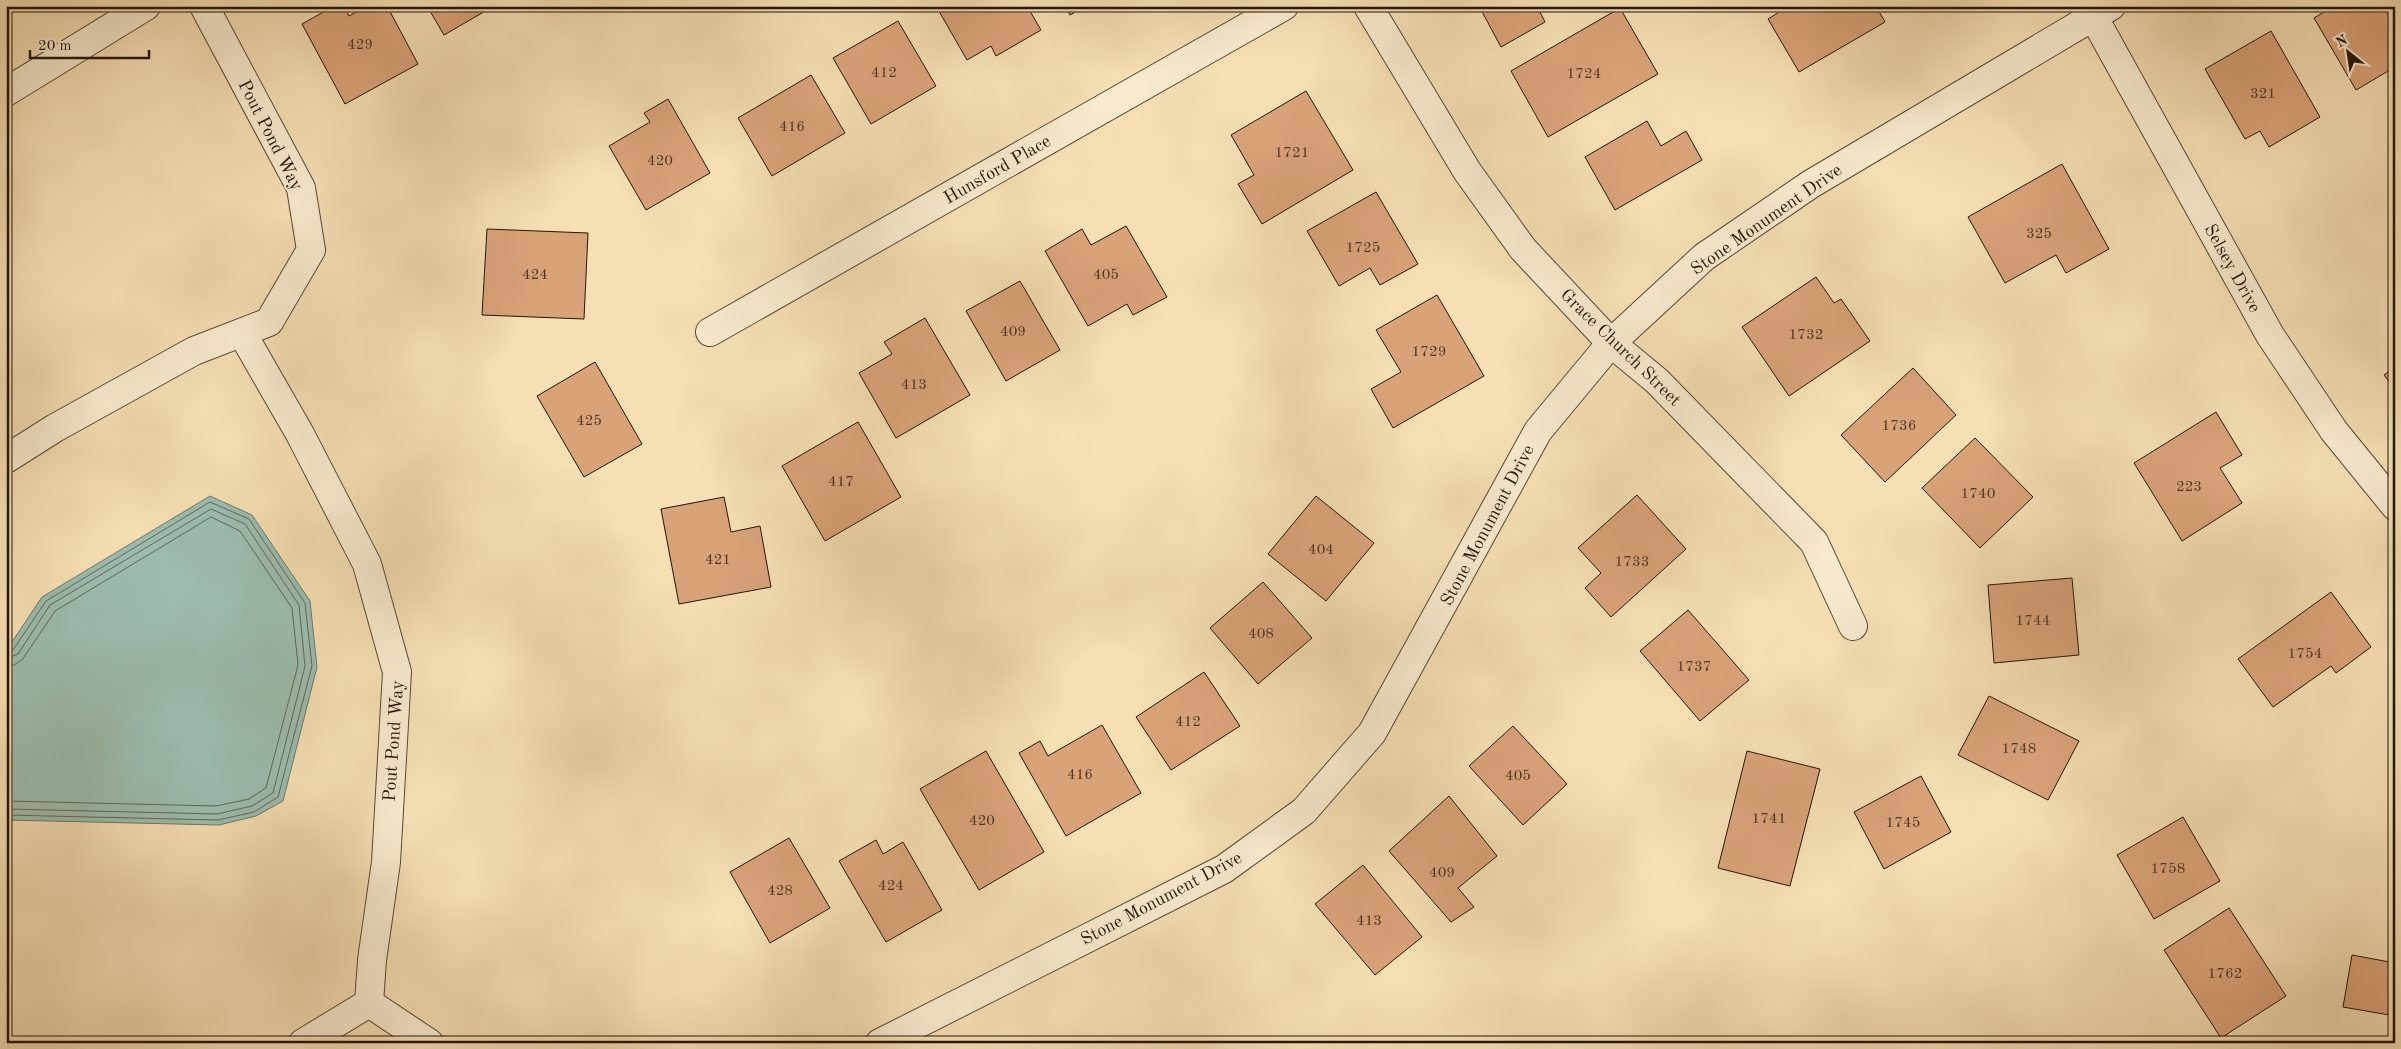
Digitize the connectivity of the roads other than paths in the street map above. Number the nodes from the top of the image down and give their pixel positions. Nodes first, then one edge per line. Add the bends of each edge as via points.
1 (146, 6) edge
2 (204, 6) edge
3 (1284, 6) edge
4 (1368, 6) edge
5 (2102, 11) edge
6 (6, 92) edge
7 (710, 332) dead end
8 (242, 333) junction
9 (1611, 343) junction
10 (6, 459) edge
11 (2395, 506) edge
12 (1853, 626) dead end
13 (369, 1003) junction
14 (303, 1043) edge
15 (429, 1043) edge
16 (880, 1043) edge

1 - 6 street
2 - 8 street, Pout Pond Way via 300,188 311,250 269,322
3 - 7 street, Hunsford Place
4 - 9 street, Grace Church Street via 1467,171 1523,249
5 - 9 street, Stone Monument Drive via 1811,184 1704,257
5 - 11 street, Selsey Drive via 2270,335 2334,431
8 - 10 street, Pout Pond Way via 194,351
8 - 13 street, Pout Pond Way via 300,434 367,564 398,672 386,862
9 - 12 street, Grace Church Street via 1657,381 1814,542
9 - 16 street, Stone Monument Drive via 1538,431 1372,733 1304,811 1224,869
13 - 14 street
13 - 15 street

